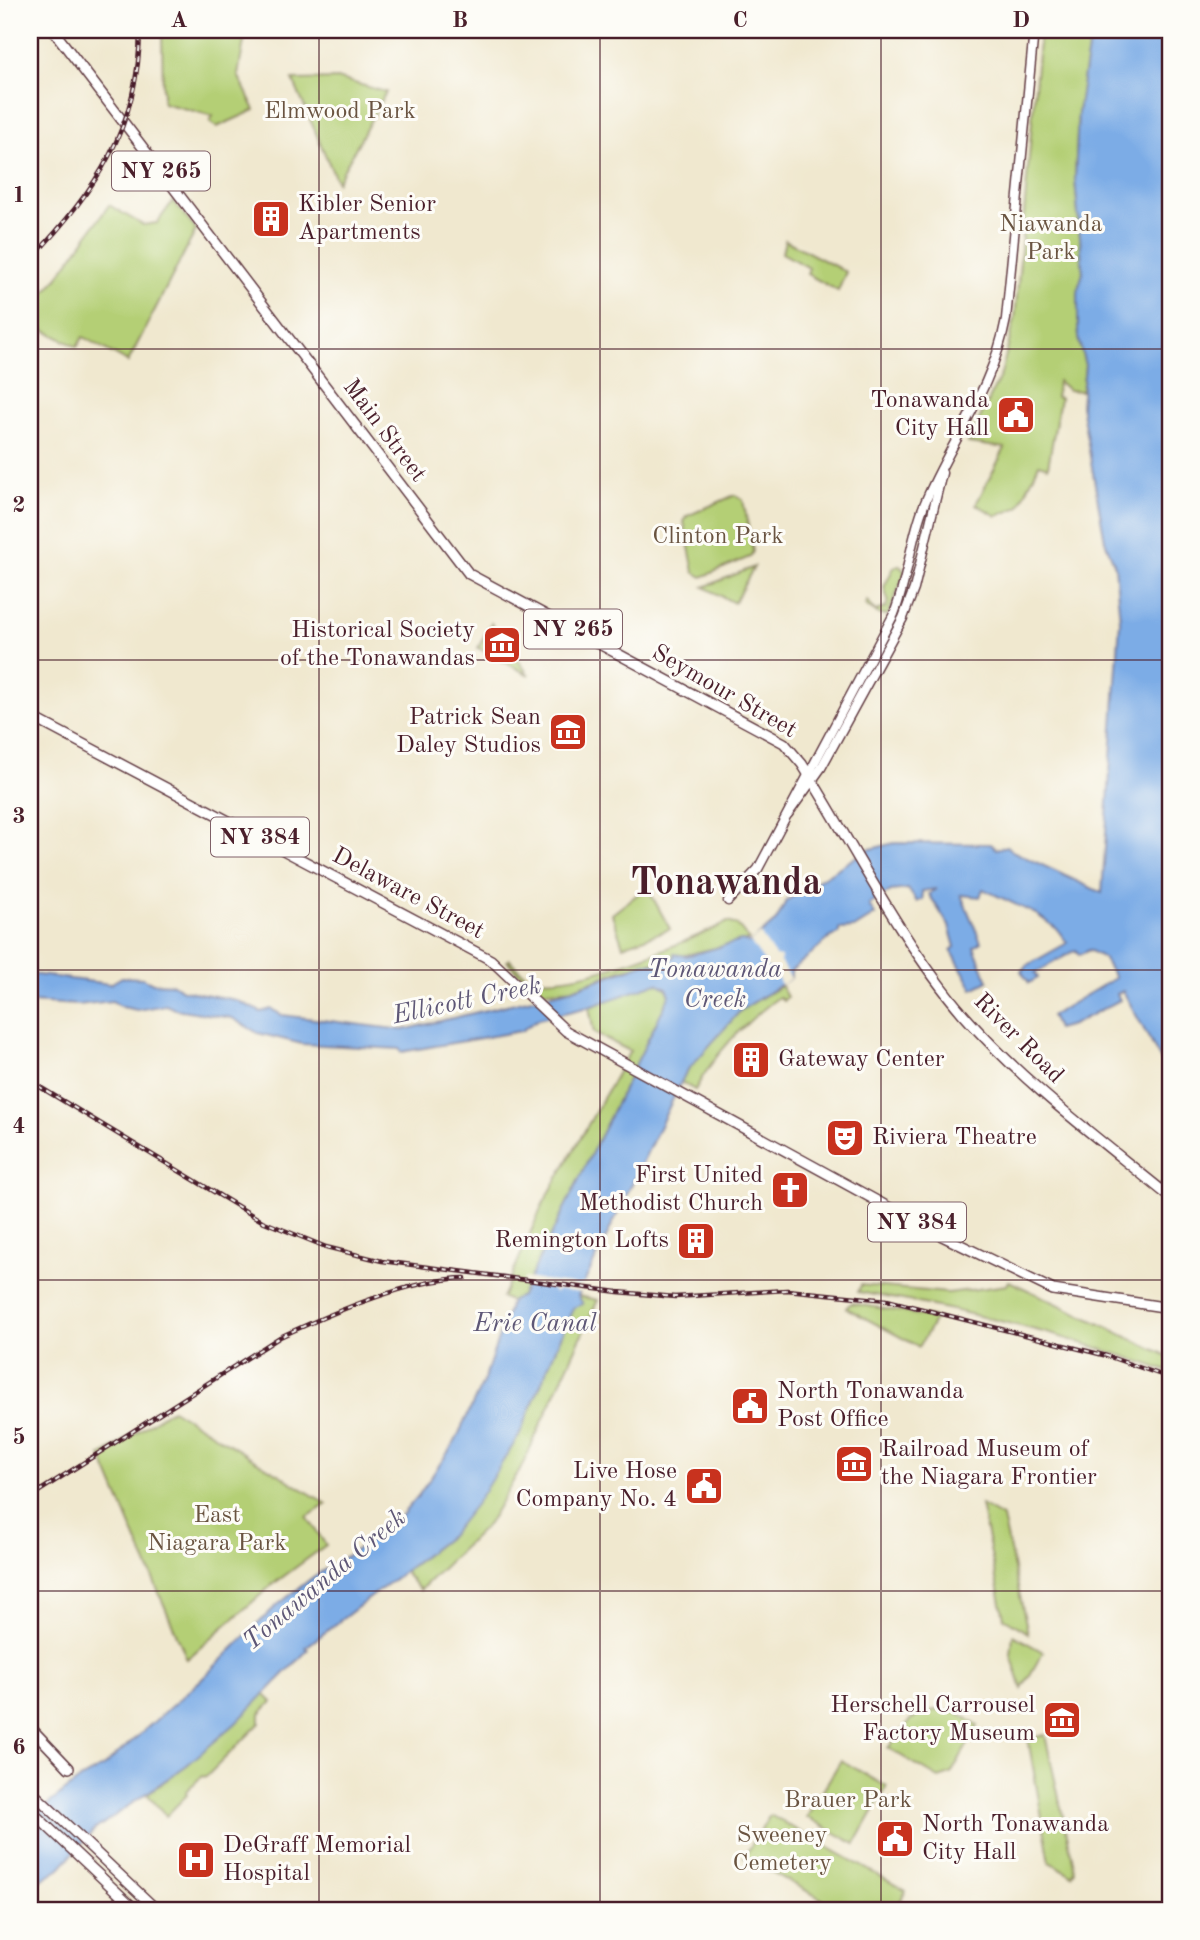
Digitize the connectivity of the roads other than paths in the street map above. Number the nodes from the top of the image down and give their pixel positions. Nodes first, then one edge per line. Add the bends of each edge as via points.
1 (53, 30) edge
2 (1034, 30) edge
3 (469, 574) joint
4 (30, 716) edge
5 (809, 777) junction
6 (873, 879) joint
7 (728, 901) dead end
8 (1170, 1197) edge
9 (1170, 1308) edge
10 (30, 1727) edge
11 (69, 1768) dead end
12 (30, 1790) edge
13 (30, 1810) edge
14 (136, 1910) edge
15 (157, 1910) edge

1 - 3 main road, Main Street / NY 265
2 - 5 main road via 1000,347 990,378 942,472 909,604
3 - 5 main road, Seymour Street / NY 265 via 780,741
4 - 9 main road, Delaware Street / NY 384 via 491,960 566,1031 932,1231 1043,1286
5 - 6 main road, Seymour Street / NY 265
5 - 7 main road via 755,873
6 - 8 main road, River Road / NY 265 via 962,1013 1007,1061
10 - 11 main road
12 - 15 main road
13 - 14 main road

